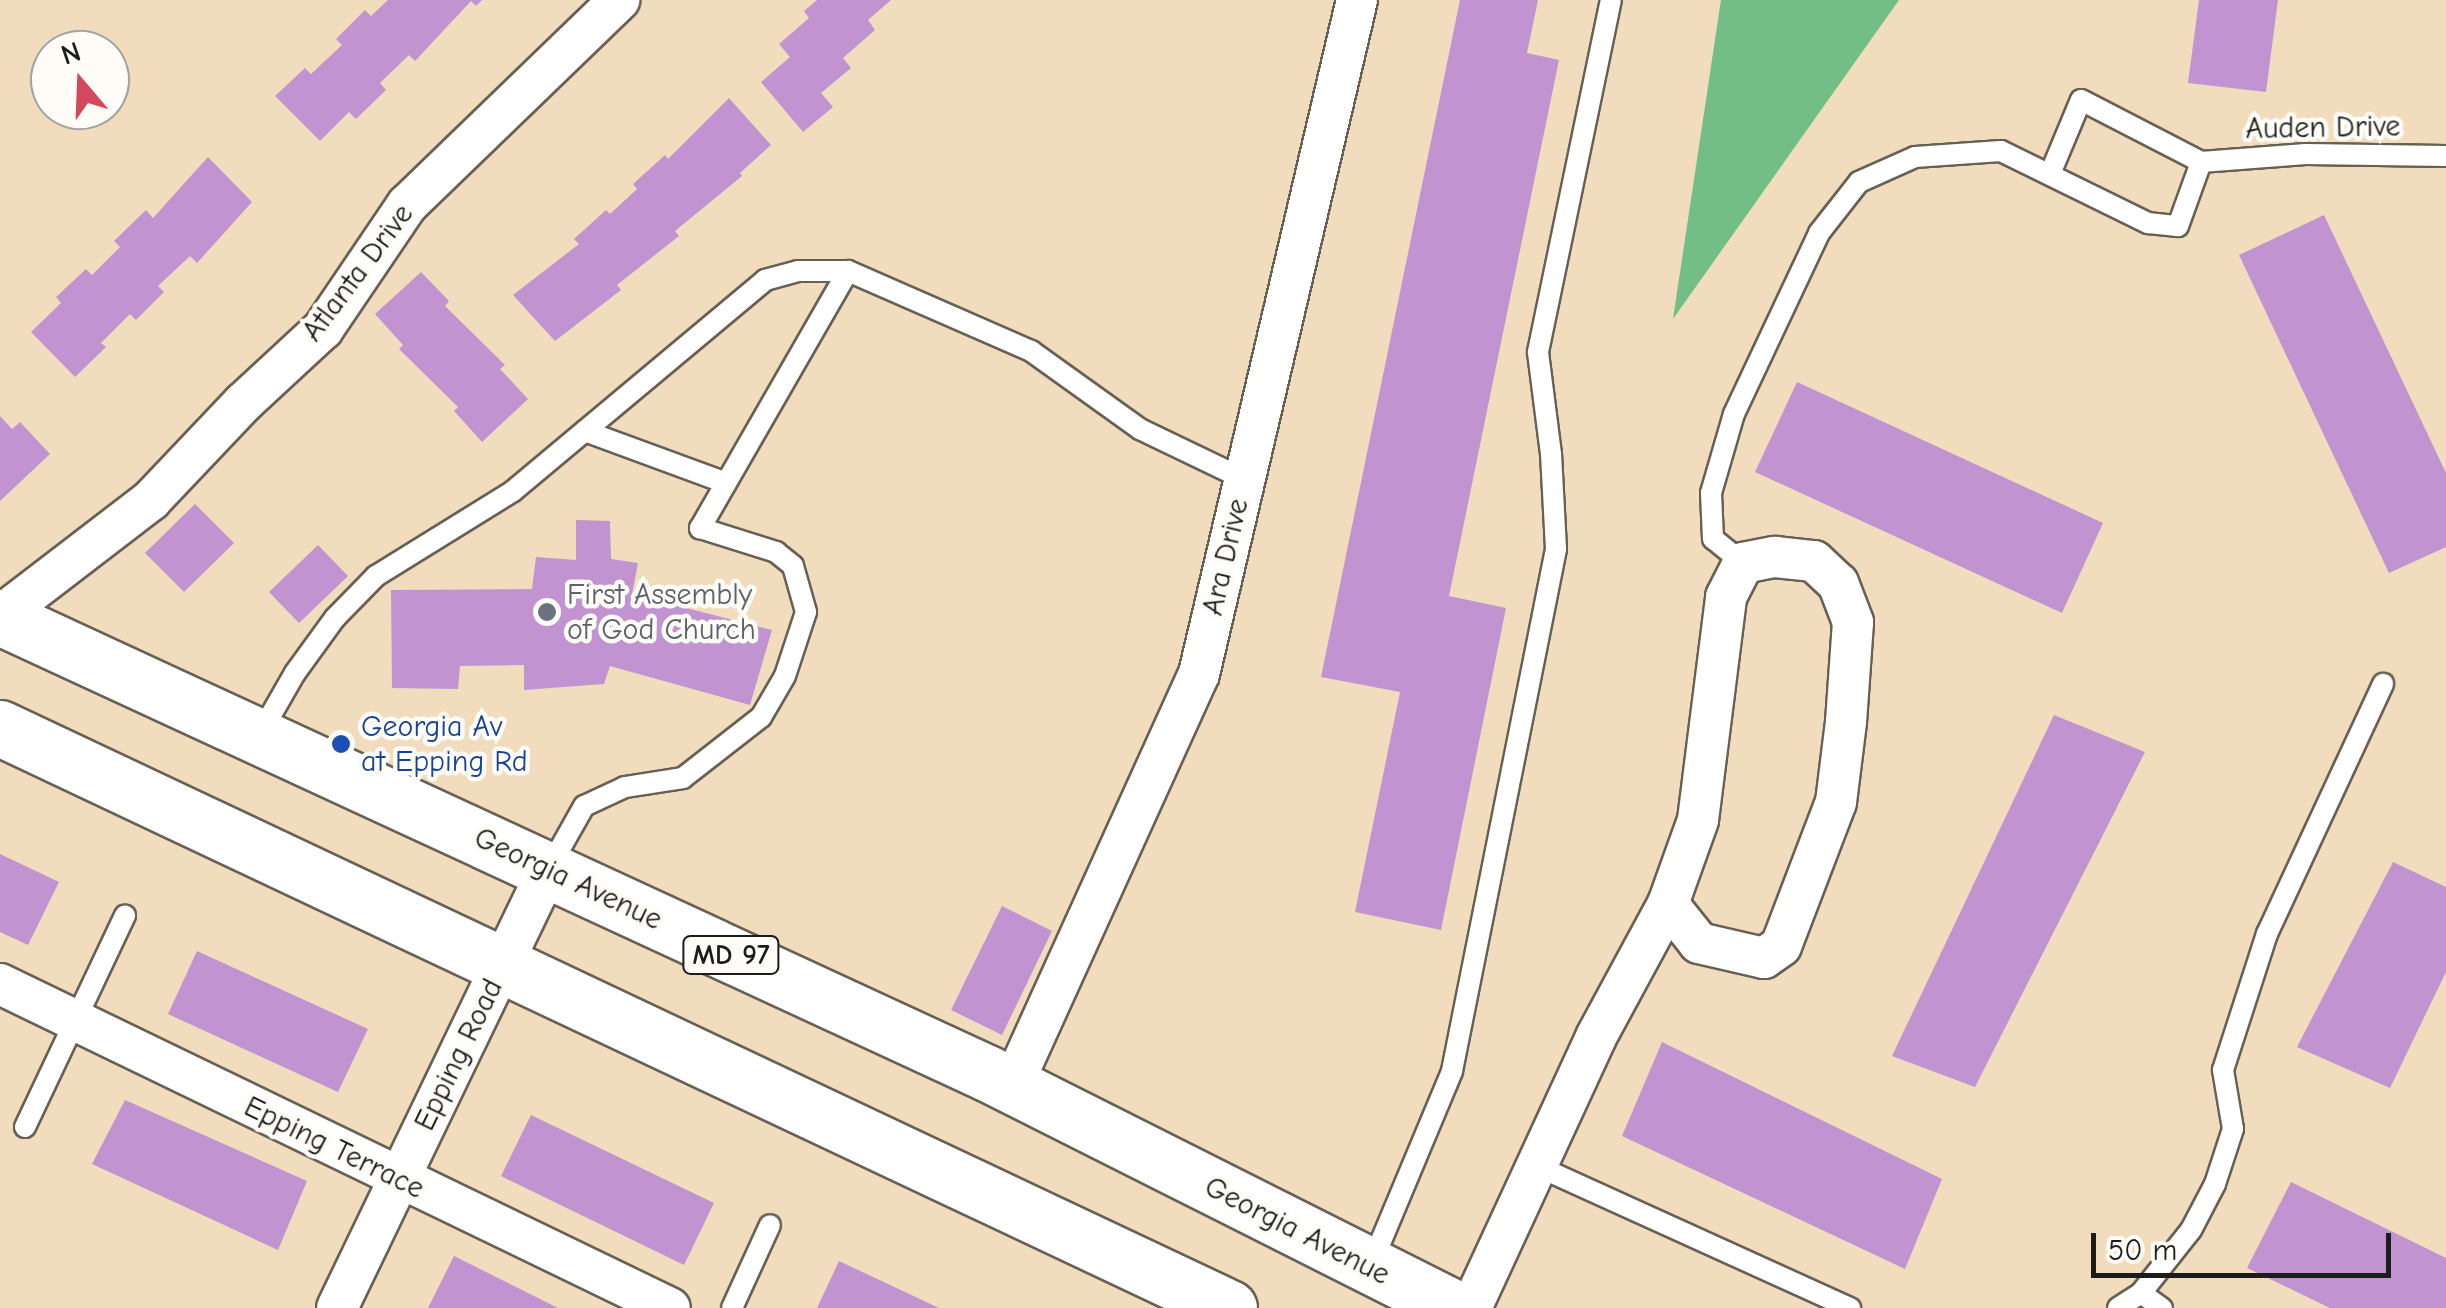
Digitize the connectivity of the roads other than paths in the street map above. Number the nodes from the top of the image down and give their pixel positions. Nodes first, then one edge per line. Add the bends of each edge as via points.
1 (620, 0) edge
2 (1356, 0) edge
3 (1611, 0) edge
4 (2446, 156) edge
5 (2201, 162) junction
6 (2050, 174) junction
7 (848, 271) junction
8 (584, 431) junction
9 (1244, 479) junction
10 (726, 484) junction
11 (1743, 563) junction
12 (0, 617) edge
13 (2383, 684) dead end
14 (0, 728) edge
15 (258, 737) junction
16 (548, 870) junction
17 (1668, 904) junction
18 (124, 914) dead end
19 (502, 965) junction
20 (0, 984) edge
21 (76, 1022) junction
22 (1012, 1086) junction
23 (25, 1126) dead end
24 (1537, 1166) junction
25 (399, 1180) junction
26 (770, 1225) dead end
27 (1371, 1266) junction
28 (2141, 1293) junction
29 (338, 1308) edge
30 (670, 1308) edge
31 (732, 1308) edge
32 (1229, 1308) edge
33 (1454, 1308) edge
34 (1471, 1308) edge
35 (1850, 1308) edge
36 (2118, 1308) edge
37 (2162, 1308) edge

1 - 12 street, Atlanta Drive via 406,205 323,329 151,500
2 - 9 street, Ara Drive
3 - 27 lane via 1538,352 1556,550 1452,1071
4 - 5 lane, Auden Drive via 2306,154
5 - 6 lane via 2178,226 2148,223
5 - 6 lane via 2081,100
6 - 11 lane via 2000,150 1915,157 1859,182 1818,233 1734,414 1711,493 1713,539
7 - 8 lane via 798,271 765,280
7 - 9 lane via 1031,351 1140,428
7 - 10 lane
8 - 10 lane
8 - 15 lane via 513,491 376,576 295,672
9 - 22 street, Ara Drive via 1199,674
10 - 16 lane via 700,528 776,552 792,566 806,612 785,676 761,717 683,778 625,787 584,806
11 - 17 street via 1726,597 1698,820
11 - 17 street via 1775,557 1814,561 1838,583 1853,622 1836,802 1781,946 1764,958 1699,943
12 - 15 main road, Georgia Avenue / MD 97
13 - 28 lane via 2267,934 2224,1070 2233,1128 2215,1184 2192,1230
14 - 19 main road
15 - 16 main road, Georgia Avenue / MD 97
16 - 19 street, Epping Road
16 - 22 main road, Georgia Avenue / MD 97
17 - 24 street
18 - 21 lane
19 - 25 street, Epping Road
19 - 32 main road
20 - 21 street, Epping Terrace
21 - 23 lane
21 - 25 street, Epping Terrace
22 - 27 main road, Georgia Avenue / MD 97
24 - 34 street
24 - 35 lane
25 - 29 street, Epping Road
25 - 30 street, Epping Terrace
26 - 31 lane
27 - 33 main road, Georgia Avenue / MD 97
28 - 36 lane
28 - 37 lane

